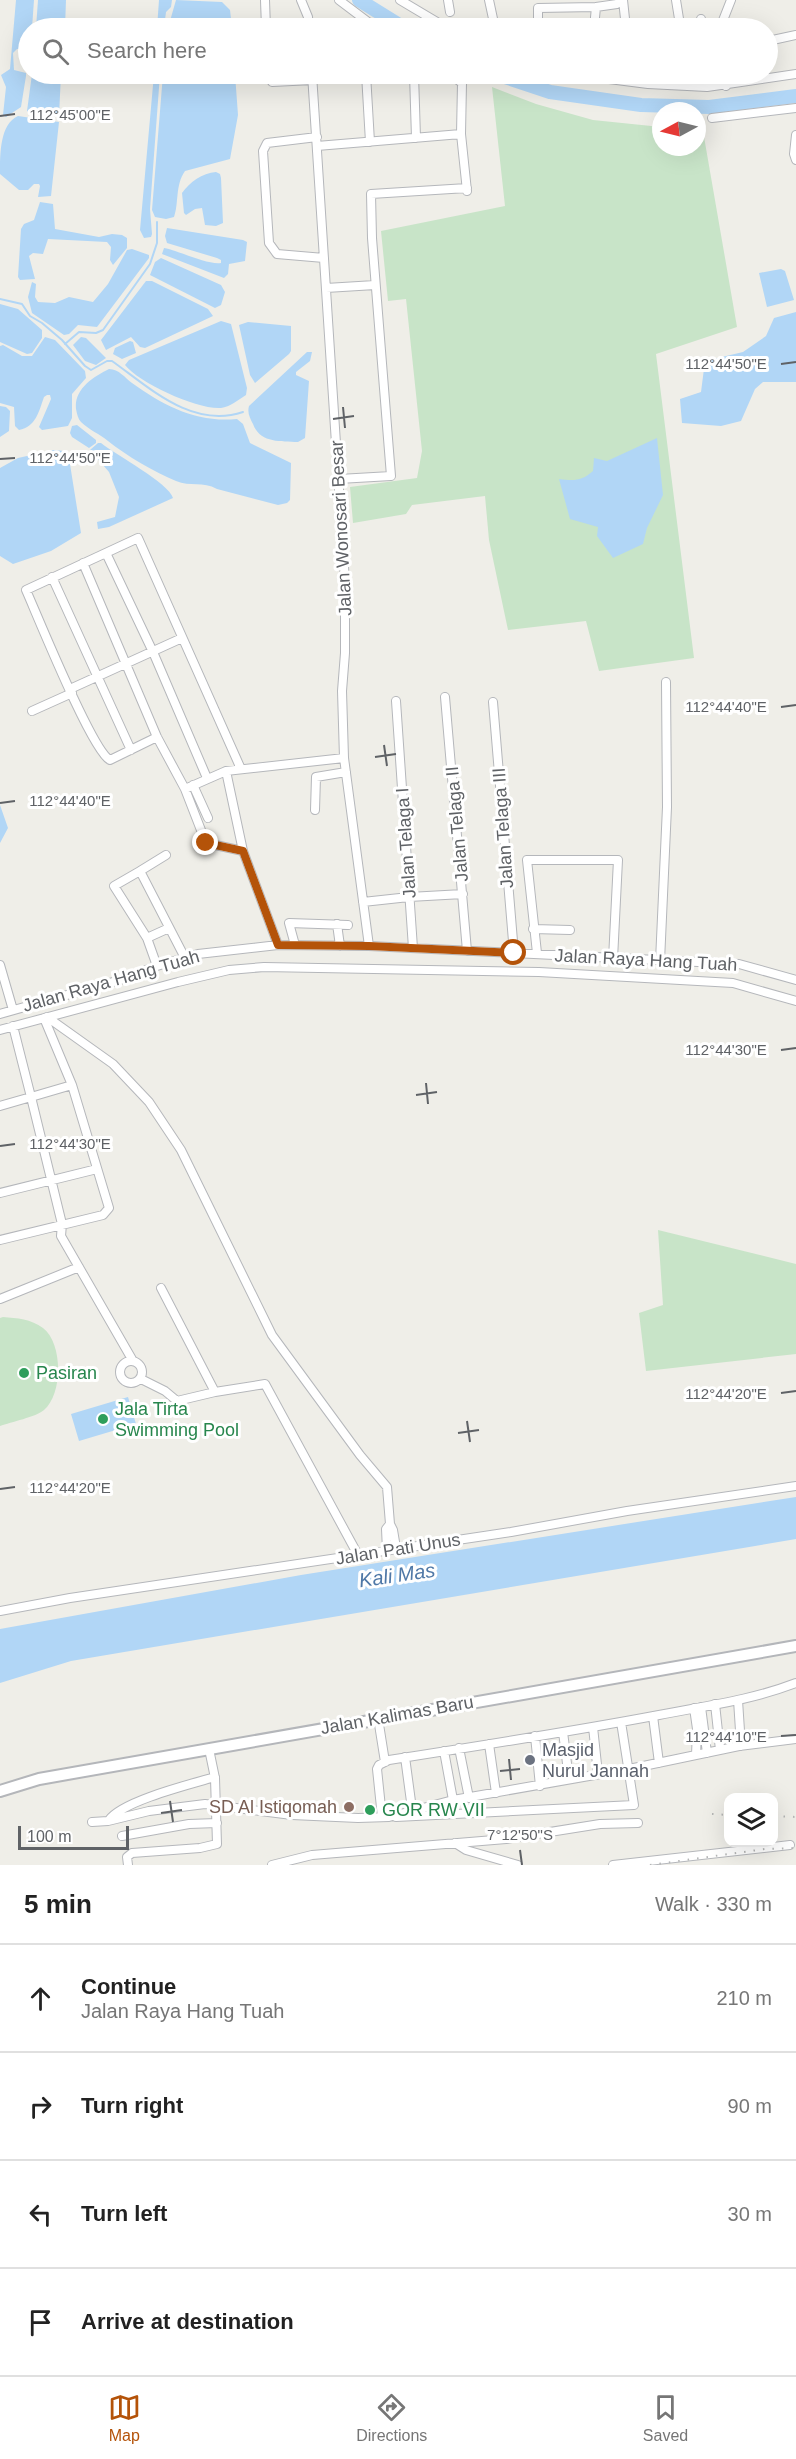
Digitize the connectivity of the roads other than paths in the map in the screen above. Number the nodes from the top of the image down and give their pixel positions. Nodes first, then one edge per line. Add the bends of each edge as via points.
1 (265, 0) edge
2 (301, 0) edge
3 (339, 0) edge
4 (400, 0) edge
5 (448, 0) edge
6 (489, 0) edge
7 (622, 0) edge
8 (676, 0) edge
9 (730, 0) edge
10 (557, 3) edge
11 (596, 7) junction
12 (450, 12) dead end
13 (266, 18) edge
14 (308, 18) edge
15 (357, 18) edge
16 (430, 18) edge
17 (493, 18) edge
18 (538, 18) edge
19 (595, 18) edge
20 (625, 18) edge
21 (679, 18) edge
22 (724, 18) edge
23 (796, 35) edge
24 (778, 39) edge
25 (796, 74) edge
26 (778, 77) edge
27 (313, 84) edge
28 (367, 84) edge
29 (414, 84) edge
30 (462, 84) edge
31 (648, 84) edge
32 (707, 84) edge
33 (738, 84) edge
34 (726, 86) joint
35 (707, 87) junction
36 (796, 108) edge
37 (712, 118) dead end
38 (461, 134) junction
39 (796, 135) edge
40 (416, 138) junction
41 (317, 142) junction
42 (370, 142) junction
43 (796, 160) edge
44 (324, 258) junction
45 (375, 285) junction
46 (326, 288) junction
47 (339, 479) junction
48 (106, 553) junction
49 (83, 563) junction
50 (52, 577) junction
51 (182, 639) junction
52 (153, 652) junction
53 (125, 664) junction
54 (98, 676) junction
55 (666, 682) dead end
56 (70, 691) junction
57 (445, 697) dead end
58 (396, 701) dead end
59 (493, 702) dead end
60 (32, 711) dead end
61 (157, 737) junction
62 (131, 750) junction
63 (344, 758) junction
64 (241, 769) junction
65 (226, 771) junction
66 (346, 772) junction
67 (207, 778) junction
68 (193, 785) junction
69 (185, 789) junction
70 (315, 810) dead end
71 (208, 818) dead end
72 (243, 851) junction
73 (166, 855) dead end
74 (140, 871) junction
75 (463, 894) junction
76 (409, 897) junction
77 (363, 902) junction
78 (337, 924) junction
79 (348, 925) dead end
80 (169, 928) junction
81 (533, 929) junction
82 (570, 930) dead end
83 (147, 938) junction
84 (278, 945) junction
85 (295, 945) junction
86 (339, 946) junction
87 (369, 946) junction
88 (413, 948) junction
89 (467, 951) junction
90 (514, 953) junction
91 (537, 954) junction
92 (185, 958) junction
93 (614, 959) junction
94 (660, 961) junction
95 (0, 965) edge
96 (157, 966) junction
97 (796, 980) edge
98 (796, 1001) edge
99 (13, 1010) junction
100 (0, 1014) edge
101 (46, 1018) junction
102 (13, 1026) junction
103 (0, 1030) edge
104 (72, 1085) junction
105 (31, 1097) junction
106 (0, 1106) edge
107 (97, 1169) junction
108 (50, 1180) junction
109 (0, 1193) edge
110 (62, 1224) junction
111 (0, 1240) edge
112 (79, 1267) junction
113 (161, 1288) dead end
114 (0, 1299) edge
115 (133, 1361) junction
116 (141, 1379) junction
117 (214, 1392) junction
118 (796, 1486) edge
119 (390, 1524) junction
120 (396, 1548) junction
121 (387, 1550) junction
122 (358, 1555) junction
123 (0, 1611) edge
124 (796, 1646) edge
125 (796, 1683) edge
126 (738, 1700) junction
127 (715, 1704) junction
128 (697, 1707) junction
129 (653, 1716) junction
130 (378, 1718) junction
131 (621, 1722) junction
132 (593, 1727) junction
133 (563, 1732) junction
134 (535, 1736) junction
135 (796, 1739) edge
136 (489, 1744) junction
137 (741, 1746) junction
138 (459, 1748) junction
139 (208, 1749) junction
140 (720, 1750) junction
141 (444, 1751) junction
142 (707, 1753) junction
143 (696, 1755) junction
144 (405, 1757) junction
145 (385, 1762) junction
146 (659, 1763) junction
147 (629, 1769) junction
148 (598, 1774) junction
149 (215, 1777) junction
150 (569, 1779) junction
151 (540, 1786) junction
152 (0, 1791) edge
153 (496, 1793) junction
154 (469, 1798) junction
155 (453, 1800) junction
156 (216, 1804) junction
157 (412, 1809) junction
158 (385, 1817) junction
159 (108, 1821) junction
160 (92, 1822) dead end
161 (217, 1823) junction
162 (638, 1823) dead end
163 (122, 1836) dead end
164 (455, 1842) junction
165 (790, 1845) dead end
166 (127, 1861) edge
167 (272, 1865) edge
168 (518, 1865) edge
169 (613, 1865) edge

1 - 13 street
2 - 14 street
3 - 15 street
4 - 16 street
5 - 12 street
6 - 17 street
7 - 11 street
7 - 20 street
8 - 21 street
9 - 22 street
10 - 11 street
10 - 18 street via 538,8
11 - 19 street
23 - 24 street
25 - 26 street
27 - 41 street, Jalan Wonosari Besar
28 - 42 street
29 - 40 street
30 - 38 street
31 - 35 street
32 - 35 street
33 - 34 street
34 - 35 street
36 - 37 street
38 - 40 street
38 - 45 street via 467,190 371,194
39 - 43 street
40 - 42 street
41 - 42 street
41 - 44 street, Jalan Wonosari Besar
41 - 44 street via 267,143 263,151 269,243 277,254
44 - 46 street, Jalan Wonosari Besar
45 - 46 street
45 - 47 street via 391,476
46 - 47 street, Jalan Wonosari Besar
47 - 63 street, Jalan Wonosari Besar via 345,582
48 - 49 street
48 - 51 street via 138,538
48 - 52 street
49 - 50 street
49 - 53 street
50 - 54 street
50 - 56 street via 26,590
51 - 52 street
51 - 64 street
52 - 53 street
52 - 67 street
53 - 54 street
53 - 61 street
54 - 56 street
54 - 62 street
55 - 94 street
56 - 60 street
56 - 62 street via 105,757 110,760
57 - 75 street, Jalan Telaga II
58 - 76 street, Jalan Telaga I
59 - 90 street, Jalan Telaga III
61 - 62 street
61 - 69 street
63 - 64 street
63 - 66 street, Jalan Wonosari Besar
64 - 65 street
65 - 67 street
65 - 72 street
66 - 70 street via 316,777
66 - 77 street, Jalan Wonosari Besar
67 - 68 street
68 - 69 street
68 - 71 street
69 - 72 street via 206,843
72 - 84 street
73 - 74 street
74 - 80 street
74 - 83 street via 114,886
75 - 76 street
75 - 89 street, Jalan Telaga II
76 - 77 street
76 - 88 street, Jalan Telaga I
77 - 87 street, Jalan Wonosari Besar
78 - 79 street
78 - 85 street via 289,923
78 - 86 street
80 - 83 street
80 - 92 street
81 - 82 street
81 - 91 street
81 - 93 street via 527,860 618,860
83 - 96 street
84 - 85 street, Jalan Raya Hang Tuah
84 - 92 street, Jalan Raya Hang Tuah
85 - 86 street, Jalan Raya Hang Tuah
86 - 87 street, Jalan Raya Hang Tuah
87 - 88 street, Jalan Raya Hang Tuah
88 - 89 street, Jalan Raya Hang Tuah
89 - 90 street, Jalan Raya Hang Tuah
90 - 91 street, Jalan Raya Hang Tuah
91 - 93 street, Jalan Raya Hang Tuah
92 - 96 street, Jalan Raya Hang Tuah
93 - 94 street, Jalan Raya Hang Tuah
94 - 97 street, Jalan Raya Hang Tuah via 739,964
95 - 99 street
96 - 99 street, Jalan Raya Hang Tuah
98 - 101 street, Jalan Raya Hang Tuah via 734,982 539,972 264,967 188,979
99 - 100 street, Jalan Raya Hang Tuah
101 - 102 street, Jalan Raya Hang Tuah
101 - 104 street
101 - 119 street via 113,1064 149,1102 181,1150 272,1335 387,1487
102 - 103 street, Jalan Raya Hang Tuah
102 - 105 street
104 - 105 street
104 - 107 street
105 - 106 street
105 - 108 street
107 - 108 street
107 - 110 street via 110,1208 103,1215
108 - 109 street
108 - 110 street
110 - 111 street
110 - 112 street via 61,1236
112 - 114 street
112 - 115 street
113 - 117 street
115 - 116 street via 143,1371
115 - 116 street via 126,1362 120,1375 132,1384
116 - 117 street via 177,1401
117 - 122 street via 265,1384
118 - 120 street, Jalan Pati Unus
119 - 120 street
119 - 121 street via 386,1529
120 - 121 street, Jalan Pati Unus
121 - 122 street, Jalan Pati Unus
122 - 123 street, Jalan Pati Unus
124 - 130 street, Jalan Kalimas Baru
125 - 126 street
126 - 127 street
126 - 137 street
127 - 128 street
127 - 140 street
128 - 129 street
128 - 142 street
128 - 143 street
129 - 131 street
129 - 146 street
130 - 139 street, Jalan Kalimas Baru
130 - 145 street
131 - 132 street
131 - 147 street
132 - 133 street
132 - 148 street
133 - 134 street
133 - 150 street
134 - 136 street
134 - 151 street
135 - 137 street
136 - 138 street
136 - 153 street
137 - 140 street
138 - 141 street
138 - 154 street
139 - 149 street
139 - 152 street, Jalan Kalimas Baru via 39,1779
140 - 142 street
141 - 144 street
141 - 155 street
142 - 143 street
143 - 146 street
144 - 145 street
144 - 157 street
145 - 158 street via 377,1769
146 - 147 street
147 - 148 street
147 - 158 street via 634,1805
148 - 150 street
149 - 156 street
149 - 159 street via 144,1799
150 - 151 street
151 - 153 street
153 - 154 street
154 - 155 street
155 - 157 street
156 - 158 street via 292,1815
156 - 159 street via 149,1811
156 - 161 street
157 - 158 street
159 - 160 street
161 - 163 street
161 - 166 street via 216,1845 132,1853
162 - 164 street
164 - 167 street via 312,1855
164 - 168 street via 466,1850
165 - 169 street

